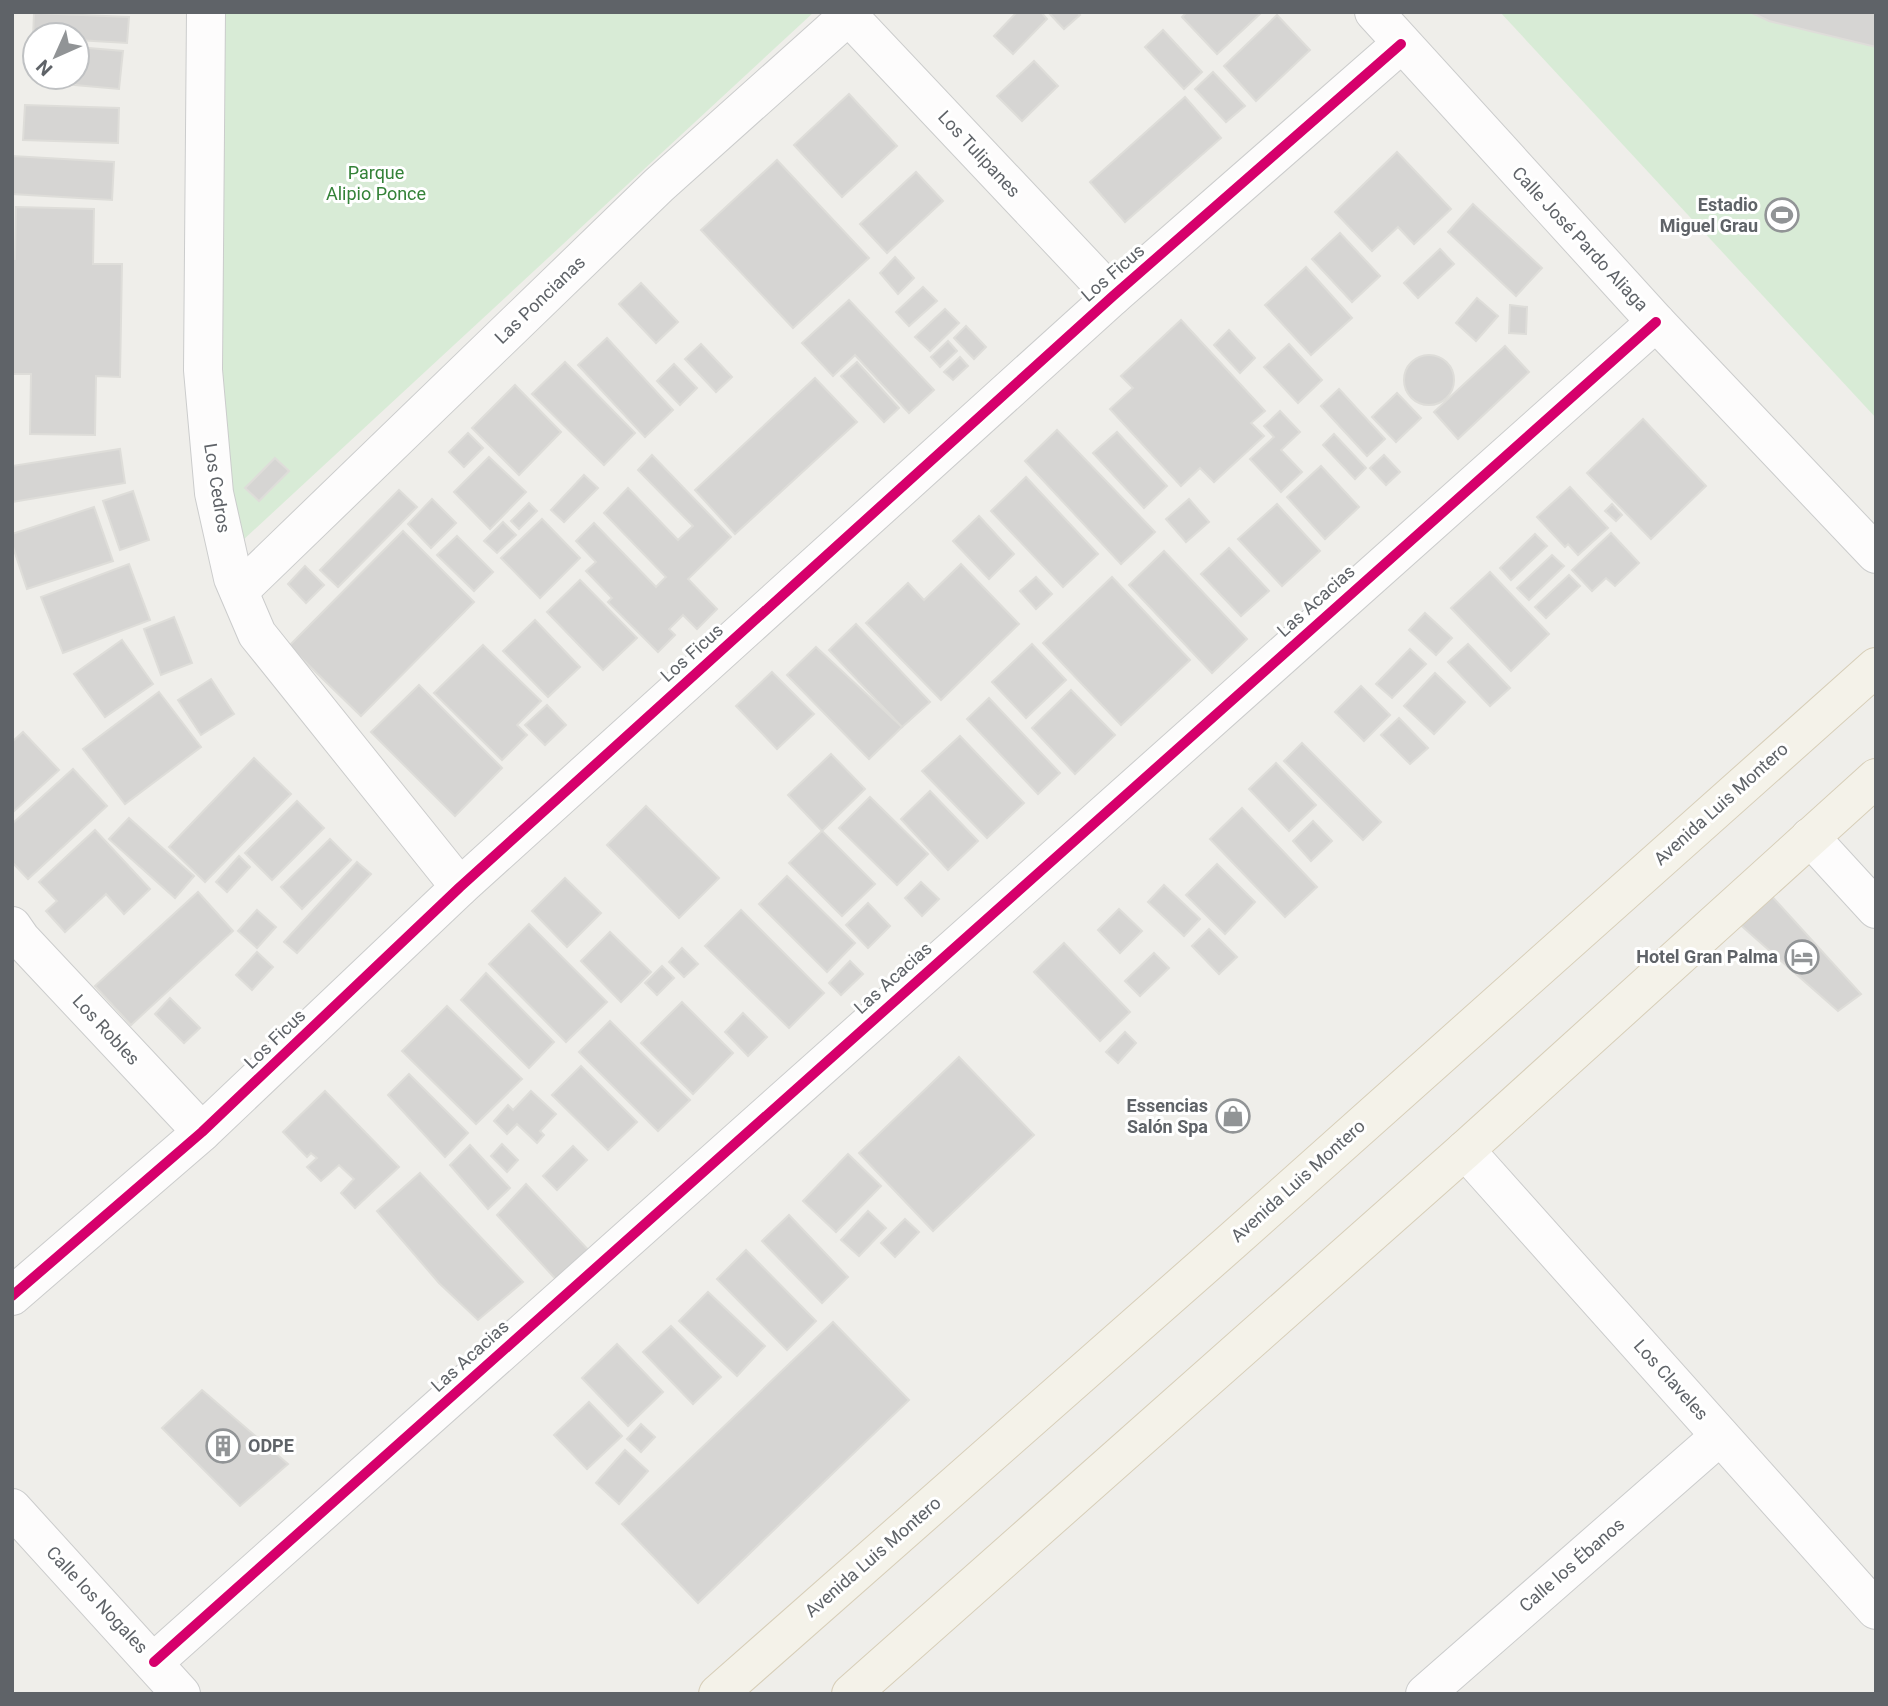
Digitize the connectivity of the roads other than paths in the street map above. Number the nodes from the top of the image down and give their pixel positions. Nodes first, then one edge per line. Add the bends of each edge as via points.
1 (206, 12) edge
2 (1374, 12) edge
3 (846, 14) edge
4 (1401, 44) junction
5 (1113, 296) junction
6 (1656, 322) junction
7 (1876, 554) edge
8 (239, 591) junction
9 (1876, 667) edge
10 (1876, 778) edge
11 (1810, 837) junction
12 (460, 887) junction
13 (1876, 909) edge
14 (12, 926) edge
15 (202, 1132) junction
16 (1465, 1150) junction
17 (12, 1296) edge
18 (1720, 1436) junction
19 (12, 1508) edge
20 (1876, 1610) edge
21 (154, 1662) junction
22 (181, 1694) edge
23 (718, 1694) edge
24 (851, 1694) edge
25 (1424, 1694) edge

1 - 8 street, Los Cedros via 203,370 214,493
2 - 4 street, Calle José Pardo Aliaga
3 - 5 street, Los Tulipanes
3 - 8 street, Las Poncianas via 659,185
4 - 5 street, Los Ficus
4 - 6 street, Calle José Pardo Aliaga
5 - 12 street, Los Ficus
6 - 7 street, Calle José Pardo Aliaga
6 - 21 street, Las Acacias
8 - 12 street, Los Cedros via 257,634
9 - 23 main road, Avenida Luis Montero
10 - 11 main road
11 - 13 street
11 - 16 main road
12 - 15 street, Los Ficus
14 - 15 street, Los Robles
15 - 17 street, Los Ficus
16 - 18 street, Los Claveles
16 - 24 main road
18 - 20 street, Los Claveles
18 - 25 street, Calle los Ébanos
19 - 21 street, Calle los Nogales
21 - 22 street, Calle los Nogales

